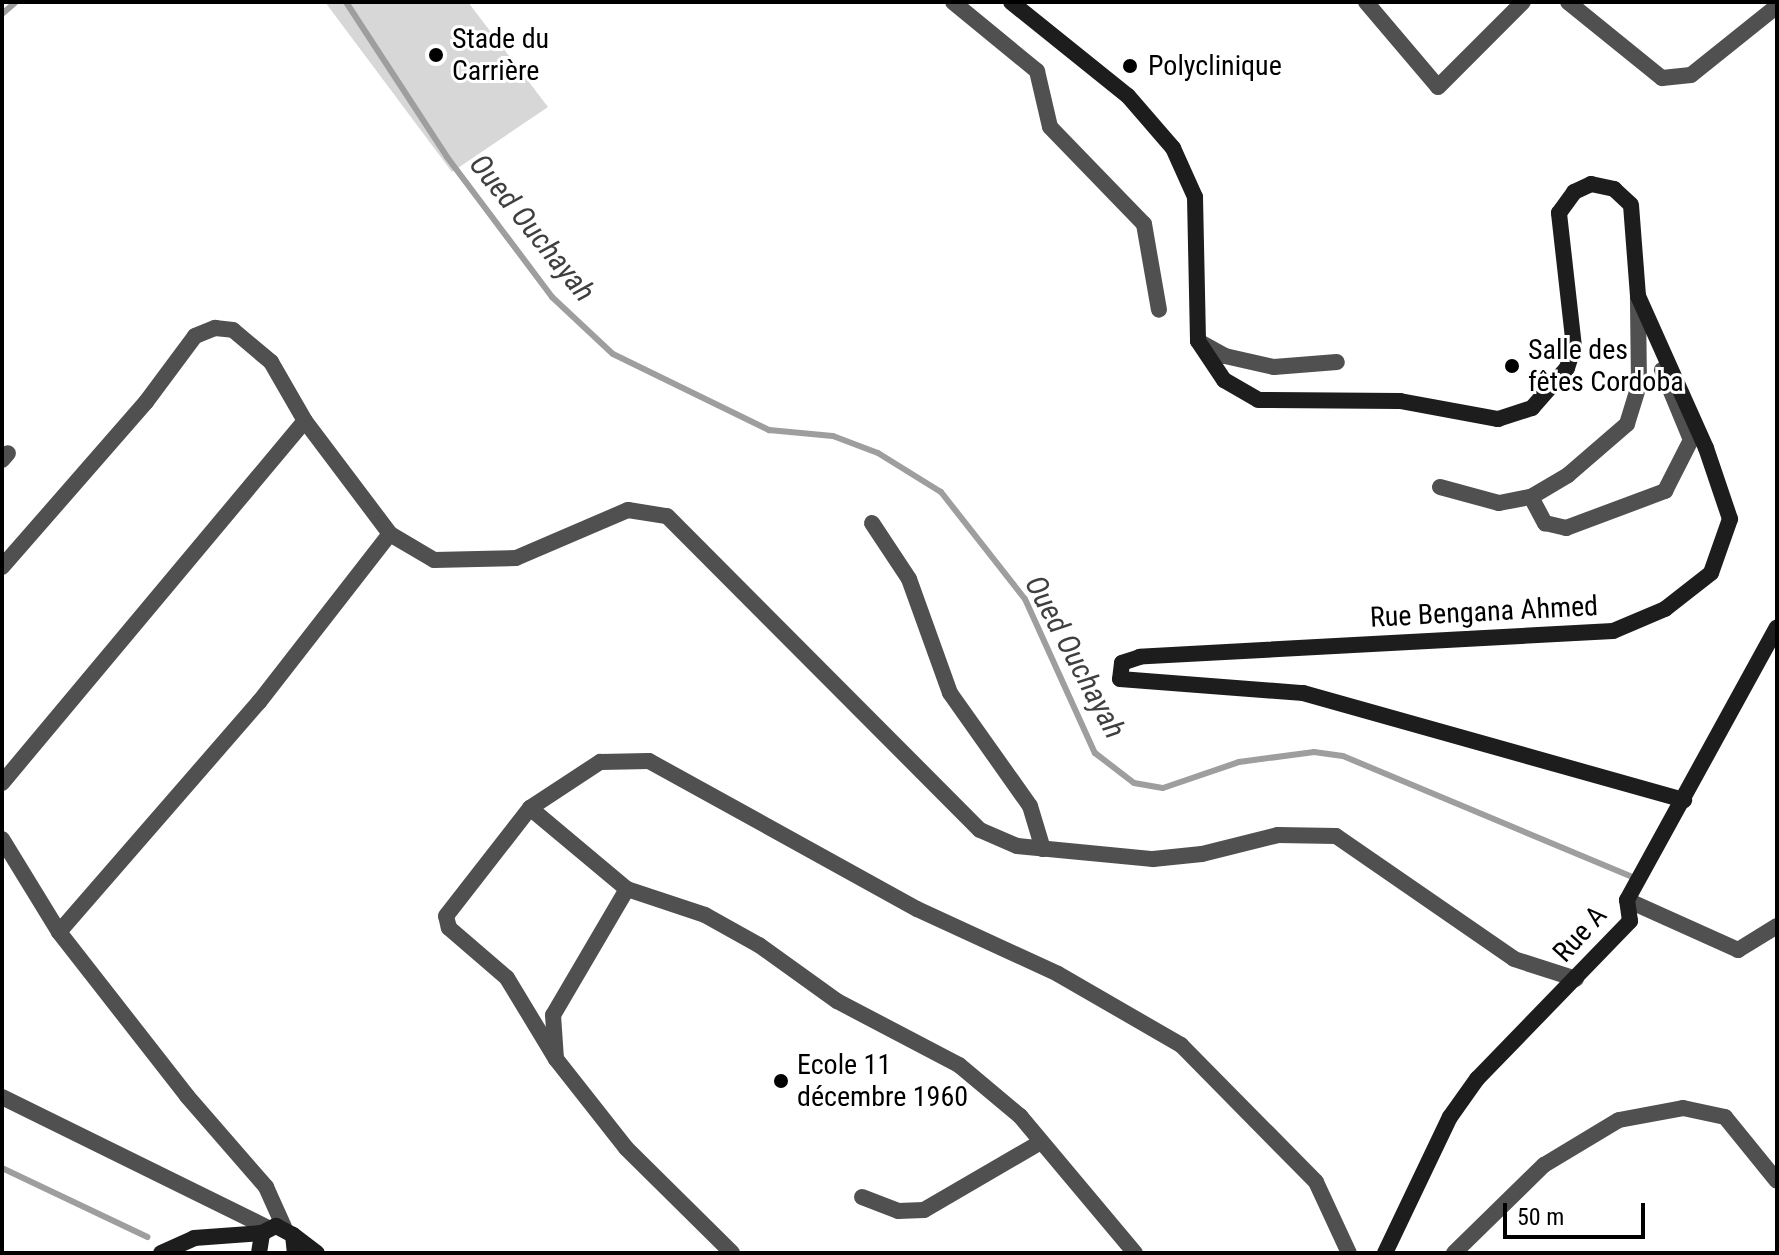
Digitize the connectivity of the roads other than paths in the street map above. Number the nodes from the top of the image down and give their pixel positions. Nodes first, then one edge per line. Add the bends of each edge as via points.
1 (953, 2) edge
2 (1011, 2) edge
3 (1366, 2) edge
4 (1523, 2) edge
5 (1568, 2) edge
6 (1777, 6) edge
7 (1638, 296) junction
8 (1159, 310) dead end
9 (1198, 341) junction
10 (1337, 362) dead end
11 (1662, 370) dead end
12 (305, 421) junction
13 (1440, 487) dead end
14 (1531, 497) junction
15 (872, 523) dead end
16 (390, 534) junction
17 (2, 567) edge
18 (1777, 627) edge
19 (2, 783) edge
20 (1684, 800) junction
21 (530, 808) junction
22 (2, 839) edge
23 (1043, 849) junction
24 (627, 889) junction
25 (1627, 900) junction
26 (1777, 926) edge
27 (59, 932) junction
28 (1576, 979) junction
29 (556, 1059) junction
30 (2, 1097) edge
31 (1039, 1143) junction
32 (1777, 1181) edge
33 (862, 1197) dead end
34 (277, 1231) junction
35 (221, 1237) junction
36 (161, 1253) edge
37 (256, 1253) edge
38 (295, 1253) edge
39 (317, 1253) edge
40 (732, 1253) edge
41 (1135, 1253) edge
42 (1349, 1253) edge
43 (1385, 1253) edge
44 (1454, 1253) edge

1 - 8 street via 1037,71 1050,127 1139,216
2 - 9 street via 1150,117 1187,172 1195,197
3 - 4 street via 1438,87
5 - 6 street via 1662,78 1691,75
7 - 9 street, Rue Bengana Ahmed via 1631,205 1614,189 1591,184 1574,192 1559,213 1574,347 1567,368 1532,408 1498,419 1400,401 1275,404 1224,380
7 - 14 street via 1639,385 1627,424 1568,475
7 - 20 street, Rue Bengana Ahmed via 1706,448 1730,519 1711,573 1665,609 1613,631 1246,647 1131,658 1118,673 1120,679 1303,693 1450,730
9 - 10 street via 1225,356 1274,367
11 - 14 street via 1691,440 1665,491 1566,528 1545,523
12 - 16 street
12 - 17 street via 271,362 233,330 202,331
12 - 19 street
13 - 14 street via 1499,503
15 - 23 street via 909,579 950,693 1030,806
16 - 23 street via 434,560 479,561 516,558 628,510 667,516 980,830 1017,846
16 - 27 street via 259,702
18 - 20 street, Rue A
20 - 25 street, Rue A
21 - 24 street
21 - 29 street via 448,910 446,922 507,978
21 - 42 street via 600,762 649,761 917,909 1058,974 1181,1045 1218,1080 1316,1182
22 - 27 street
23 - 28 street via 1153,859 1202,854 1288,834 1336,836 1514,959
24 - 29 street via 553,1015
24 - 31 street via 705,915 759,945 837,1001 959,1065 1020,1116
25 - 26 street via 1738,950
25 - 28 street, Rue A via 1630,921
27 - 34 street via 266,1187
28 - 43 street, Rue A via 1477,1079 1450,1117
29 - 40 street via 626,1148
30 - 34 street
31 - 33 street via 924,1210 898,1211
31 - 41 street
32 - 44 street via 1725,1117 1683,1108 1619,1120 1544,1165
34 - 35 street
34 - 37 street
34 - 38 street
34 - 39 street
35 - 36 street via 194,1238
35 - 37 street

